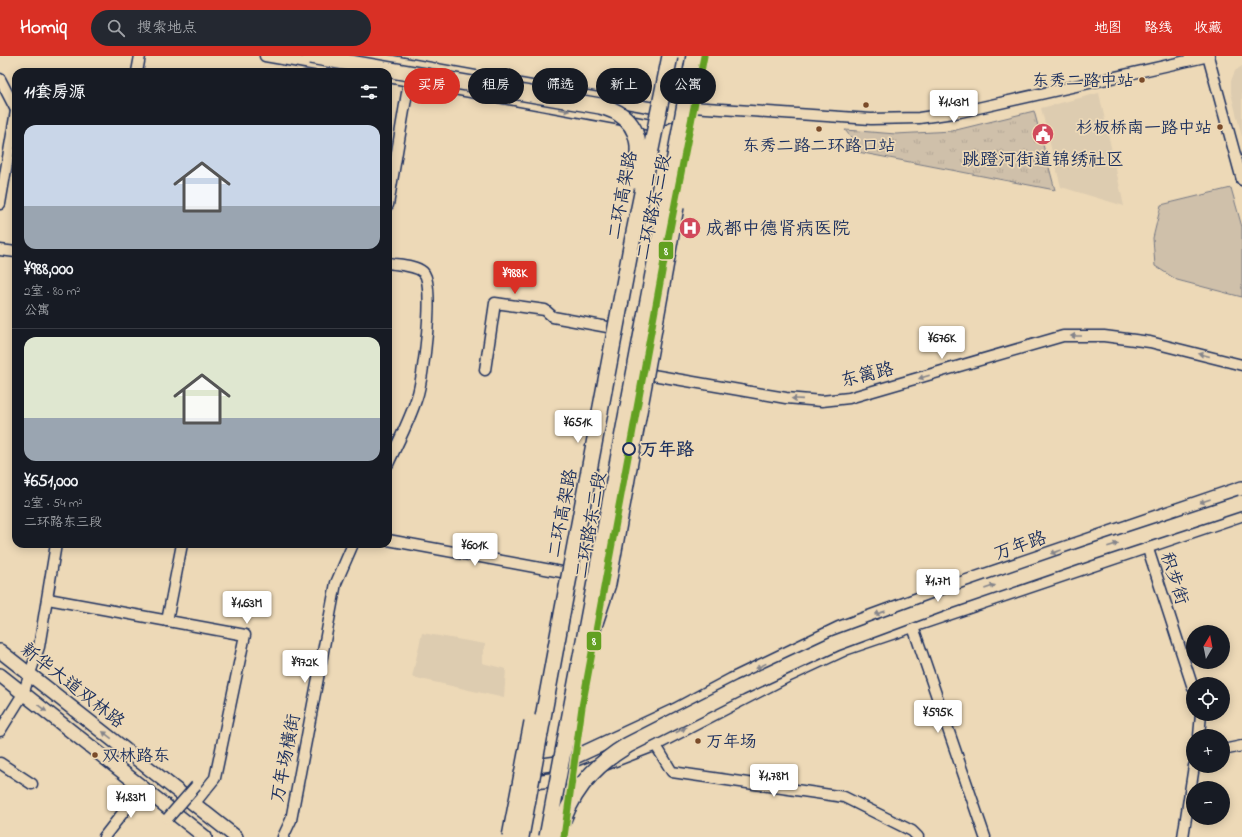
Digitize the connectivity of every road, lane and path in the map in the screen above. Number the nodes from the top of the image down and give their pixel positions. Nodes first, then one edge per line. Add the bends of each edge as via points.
1 (140, 56) edge
2 (265, 56) edge
3 (310, 56) edge
4 (365, 56) edge
5 (664, 56) edge
6 (670, 56) edge
7 (694, 56) edge
8 (701, 56) edge
9 (1208, 56) edge
10 (420, 61) edge
11 (138, 68) edge
12 (334, 68) edge
13 (380, 68) edge
14 (693, 68) edge
15 (698, 68) edge
16 (392, 70) edge
17 (392, 78) edge
18 (0, 79) edge
19 (404, 80) edge
20 (460, 90) edge
21 (12, 102) edge
22 (716, 103) edge
23 (405, 104) edge
24 (672, 104) edge
25 (684, 104) edge
26 (689, 104) edge
27 (689, 104) edge
28 (690, 104) edge
29 (654, 108) junction
30 (651, 125) junction
31 (12, 127) edge
32 (1242, 180) edge
33 (392, 181) edge
34 (0, 204) edge
35 (631, 247) junction
36 (0, 250) edge
37 (12, 252) edge
38 (392, 264) edge
39 (613, 328) junction
40 (1242, 365) edge
41 (485, 370) dead end
42 (636, 372) junction
43 (392, 455) edge
44 (1242, 502) edge
45 (392, 541) edge
46 (1147, 546) junction
47 (55, 548) edge
48 (181, 548) edge
49 (351, 548) edge
50 (567, 573) junction
51 (960, 584) junction
52 (48, 599) junction
53 (968, 606) junction
54 (562, 614) junction
55 (167, 621) junction
56 (912, 624) junction
57 (0, 651) edge
58 (584, 655) junction
59 (30, 675) junction
60 (0, 676) edge
61 (1189, 677) edge
62 (23, 694) junction
63 (0, 731) edge
64 (655, 744) junction
65 (1242, 746) edge
66 (1230, 749) edge
67 (564, 762) junction
68 (0, 763) edge
69 (529, 767) junction
70 (1193, 773) edge
71 (561, 779) junction
72 (526, 783) junction
73 (32, 784) dead end
74 (196, 786) dead end
75 (142, 788) junction
76 (194, 804) junction
77 (168, 818) dead end
78 (104, 837) edge
79 (205, 837) edge
80 (236, 837) edge
81 (283, 837) edge
82 (510, 837) edge
83 (517, 837) edge
84 (521, 837) edge
85 (547, 837) edge
86 (551, 837) edge
87 (557, 837) edge
88 (918, 837) edge
89 (985, 837) edge
90 (1183, 837) edge

1 - 11 street
2 - 12 street
3 - 13 highway, bridge
4 - 10 street
5 - 29 main road, 二环路东三段
6 - 35 highway, 二环高架路, bridge
7 - 14 highway, bridge
8 - 15 main road, 二环路东三段
9 - 22 street via 960,112 920,118 871,119
9 - 32 street
10 - 29 street
16 - 35 highway, bridge via 600,106 617,112 630,123 636,134 639,152 632,206
17 - 19 street
18 - 21 street
20 -> 30 street
23 - 33 street
24 - 29 street
25 - 30 street
26 - 42 main road, 二环路东三段
27 - 85 highway, bridge
28 - 58 highway, bridge via 687,150 608,584
29 - 30 main road, 二环路东三段
30 - 39 main road, 二环路东三段
31 - 34 street
35 - 54 highway, 二环高架路, bridge
36 - 37 street
38 - 43 street via 417,268 424,272 428,281 429,300 424,367 418,397
39 - 41 street via 553,317 545,310 495,303
39 - 50 main road, 二环路东三段
40 -> 42 street, 东篱路 via 1150,342 1104,336 1063,336 872,392 822,401 786,398
42 - 58 main road, 二环路东三段
44 - 46 main road
44 -> 51 main road, 万年路
87 -> 44 highway, bridge via 580,787 610,756 740,688 836,643 937,605
45 - 50 street
46 - 53 main road
46 - 61 street, 积步街
47 - 52 street
48 - 55 street
49 - 81 street, 万年场横街 via 336,582 291,820
50 - 69 main road, 二环路东三段
51 - 53 main road via 952,589 950,599 958,606
51 -> 67 main road, 万年路 via 840,628 676,710
52 - 55 street
52 - 59 street via 39,647
53 - 56 main road
54 - 82 highway, bridge via 542,671
54 - 84 highway, 二环高架路, bridge
55 - 76 street via 245,635 215,778
64 -> 56 main road via 788,674 846,648
56 - 89 street
57 - 59 main road, 新华大道双林路
58 - 67 main road, 二环路东三段
59 - 62 street
76 -> 59 main road, 新华大道双林路
60 - 62 main road, 新华大道双林路
62 - 63 street
62 -> 75 main road, 新华大道双林路
64 - 71 main road
64 - 88 street via 672,772 844,797 912,831
65 - 66 street
67 - 69 main road, 万年路
67 - 71 main road, 二环路东三段
68 - 73 street
69 - 72 main road, 二环路东三段
70 - 90 street
71 - 72 main road
71 - 86 main road, 二环路东三段
72 - 83 main road, 二环路东三段
74 - 77 street, bridge
75 - 78 street
75 - 79 main road, 新华大道双林路
76 - 80 main road, 新华大道双林路

